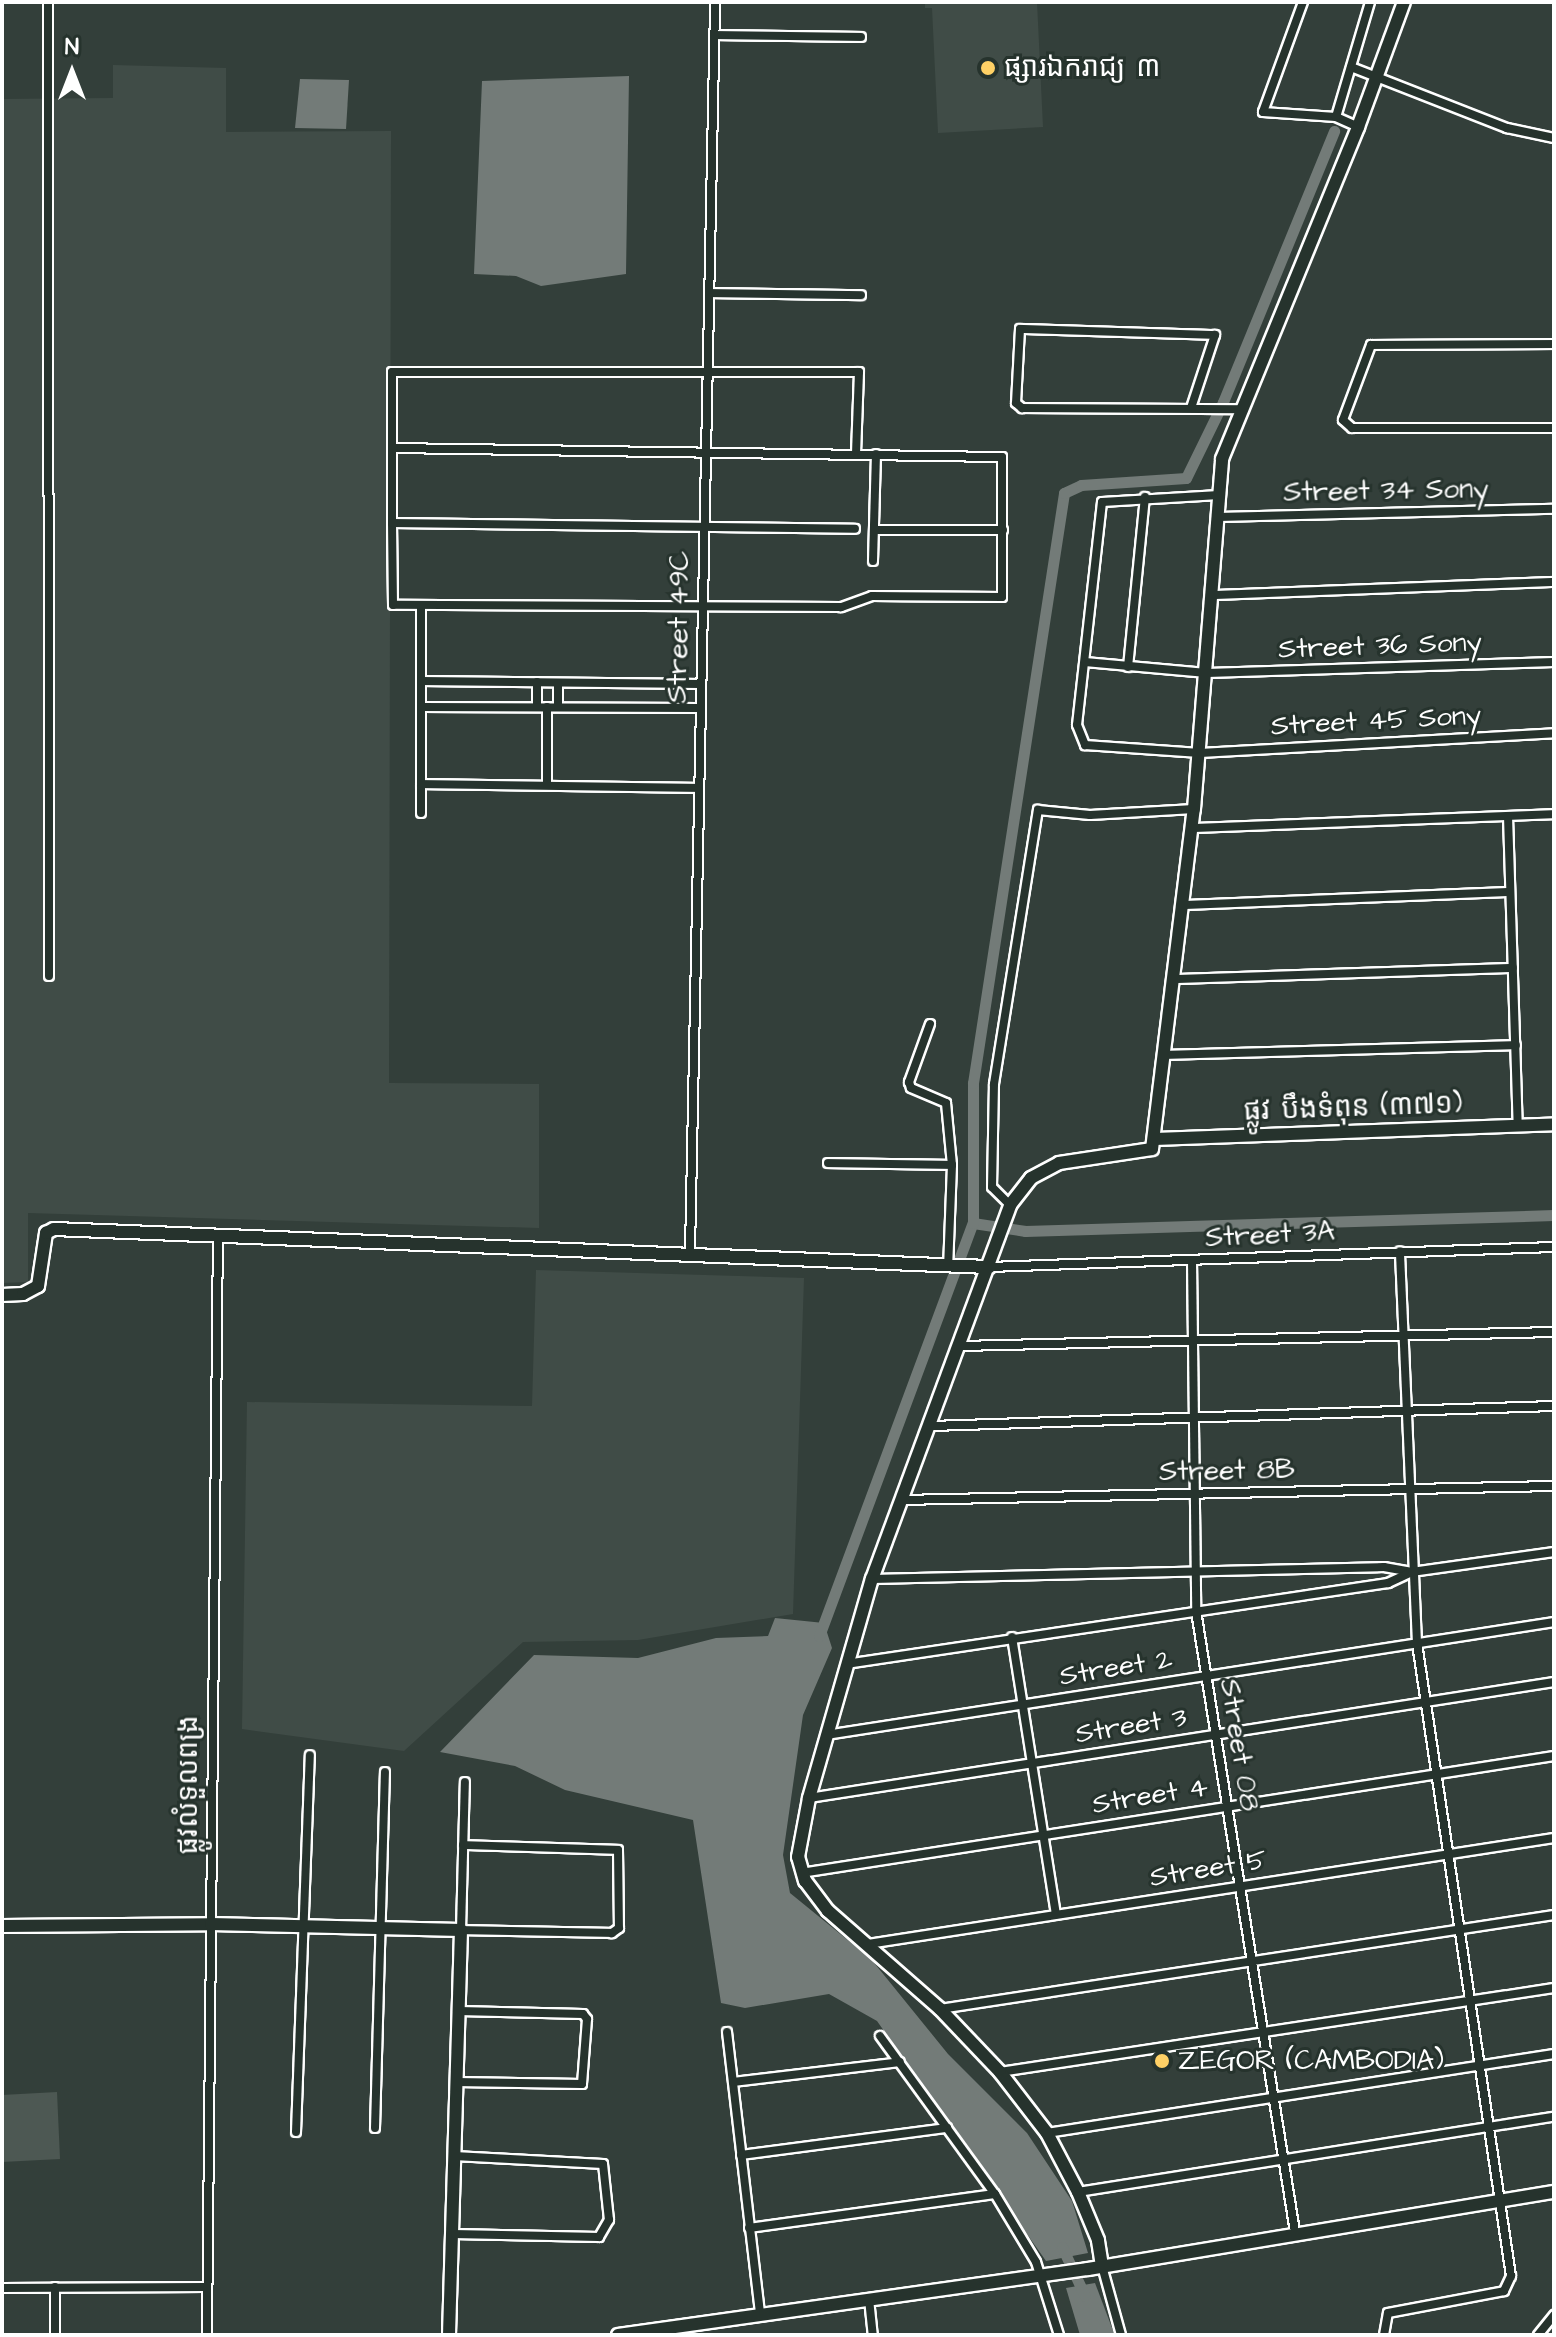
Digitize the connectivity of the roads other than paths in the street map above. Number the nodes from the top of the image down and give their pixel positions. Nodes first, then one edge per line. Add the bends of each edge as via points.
1 (48, 2) edge
2 (715, 2) edge
3 (1303, 2) edge
4 (1370, 2) edge
5 (1404, 2) edge
6 (716, 35) junction
7 (861, 37) dead end
8 (1351, 67) junction
9 (1377, 77) junction
10 (1336, 117) junction
11 (1358, 127) junction
12 (1554, 138) edge
13 (710, 293) junction
14 (861, 295) dead end
15 (1554, 344) edge
16 (706, 374) junction
17 (1195, 408) junction
18 (1236, 409) junction
19 (1554, 428) edge
20 (392, 448) junction
21 (703, 451) junction
22 (856, 454) junction
23 (876, 454) junction
24 (1219, 495) junction
25 (1145, 497) junction
26 (1554, 509) edge
27 (1218, 517) junction
28 (392, 523) junction
29 (702, 527) junction
30 (855, 529) dead end
31 (875, 530) junction
32 (1003, 530) junction
33 (873, 561) dead end
34 (1554, 582) edge
35 (1213, 595) junction
36 (421, 605) junction
37 (701, 606) junction
38 (1085, 662) junction
39 (1554, 662) edge
40 (1128, 667) junction
41 (1207, 673) junction
42 (421, 681) junction
43 (537, 682) junction
44 (558, 683) junction
45 (700, 684) junction
46 (421, 707) junction
47 (542, 707) junction
48 (558, 707) junction
49 (700, 708) junction
50 (1554, 733) edge
51 (1200, 753) junction
52 (421, 784) junction
53 (547, 785) junction
54 (699, 788) junction
55 (1194, 809) junction
56 (421, 813) dead end
57 (1554, 814) edge
58 (1508, 816) junction
59 (1192, 828) junction
60 (1510, 892) junction
61 (1183, 905) junction
62 (1513, 968) junction
63 (49, 976) dead end
64 (1174, 979) junction
65 (930, 1024) dead end
66 (1516, 1045) junction
67 (1166, 1055) junction
68 (1554, 1124) edge
69 (1518, 1126) junction
70 (1154, 1139) junction
71 (828, 1163) dead end
72 (952, 1165) junction
73 (1010, 1205) junction
74 (218, 1235) junction
75 (1554, 1247) edge
76 (1400, 1251) junction
77 (690, 1252) junction
78 (1192, 1261) junction
79 (950, 1267) junction
80 (989, 1267) junction
81 (2, 1295) edge
82 (1554, 1332) edge
83 (1404, 1335) junction
84 (1194, 1340) junction
85 (960, 1346) junction
86 (1554, 1406) edge
87 (1406, 1412) junction
88 (1196, 1415) junction
89 (931, 1426) junction
90 (1554, 1486) edge
91 (1408, 1490) junction
92 (1197, 1493) junction
93 (901, 1500) junction
94 (1554, 1552) edge
95 (1412, 1572) junction
96 (1197, 1574) junction
97 (872, 1579) junction
98 (1196, 1611) junction
99 (1554, 1622) edge
100 (1012, 1637) junction
101 (1417, 1643) junction
102 (846, 1664) junction
103 (1205, 1676) junction
104 (1554, 1682) edge
105 (1425, 1702) junction
106 (1023, 1705) junction
107 (826, 1735) junction
108 (1215, 1735) junction
109 (310, 1755) dead end
110 (1554, 1756) edge
111 (1032, 1763) junction
112 (385, 1772) dead end
113 (1434, 1774) junction
114 (465, 1782) dead end
115 (809, 1798) junction
116 (1226, 1807) junction
117 (1043, 1835) junction
118 (1554, 1838) edge
119 (463, 1845) junction
120 (1446, 1855) junction
121 (801, 1873) junction
122 (1239, 1886) junction
123 (1056, 1915) junction
124 (1554, 1915) edge
125 (211, 1924) junction
126 (2, 1926) edge
127 (305, 1927) junction
128 (380, 1928) junction
129 (1456, 1929) junction
130 (461, 1930) junction
131 (868, 1944) junction
132 (1251, 1963) junction
133 (1554, 1988) edge
134 (1467, 1998) junction
135 (940, 2009) junction
136 (459, 2011) junction
137 (1262, 2030) junction
138 (727, 2032) dead end
139 (880, 2036) dead end
140 (1554, 2054) edge
141 (900, 2062) junction
142 (1478, 2065) junction
143 (1000, 2072) junction
144 (456, 2082) junction
145 (733, 2082) junction
146 (1273, 2097) junction
147 (1554, 2117) edge
148 (1488, 2126) junction
149 (375, 2128) dead end
150 (947, 2128) junction
151 (296, 2132) dead end
152 (1047, 2133) junction
153 (741, 2155) junction
154 (454, 2156) junction
155 (1283, 2159) junction
156 (1078, 2192) junction
157 (1554, 2193) edge
158 (995, 2194) junction
159 (1500, 2200) junction
160 (749, 2228) junction
161 (1295, 2232) junction
162 (453, 2234) junction
163 (1102, 2266) junction
164 (1041, 2276) junction
165 (55, 2287) junction
166 (206, 2287) junction
167 (2, 2288) edge
168 (869, 2299) junction
169 (760, 2315) junction
170 (1554, 2315) edge
171 (55, 2335) edge
172 (207, 2335) edge
173 (449, 2335) edge
174 (618, 2335) edge
175 (873, 2335) edge
176 (1059, 2335) edge
177 (1121, 2335) edge
178 (1384, 2335) edge
179 (1538, 2335) edge

1 - 63 street
2 - 6 street, Street 49C
3 - 10 street via 1263,112
4 - 8 street
5 - 9 street
6 - 7 street
6 - 13 street, Street 49C
8 - 9 street
8 - 10 street
9 - 11 street
9 - 12 street via 1507,128
10 - 11 street
11 - 18 street
13 - 14 street
13 - 16 street, Street 49C
15 - 19 street via 1371,345 1343,420 1352,428
16 - 20 street via 392,372
16 - 21 street, Street 49C
16 - 22 street via 859,372
17 - 17 street via 1215,335 1020,329 1016,403 1022,408
17 - 18 street
18 - 24 street via 1222,459
20 - 21 street
20 - 28 street
21 - 22 street
21 - 29 street, Street 49C
22 - 23 street
23 - 31 street
23 - 32 street via 1002,457
24 - 25 street
24 - 27 street
25 - 38 street via 1108,499 1098,512
25 - 40 street
26 - 27 street, Street 34 Sony
27 - 35 street
28 - 29 street
28 - 36 street via 393,605
29 - 30 street
29 - 37 street, Street 49C
31 - 32 street
31 - 33 street
32 - 37 street via 1001,597 872,596 841,607
34 - 35 street
35 - 41 street
36 - 37 street
36 - 42 street
37 - 45 street, Street 49C
38 - 40 street, Street 36 Sony
38 - 51 street, Street 45 Sony via 1077,725 1085,745
39 - 41 street, Street 36 Sony
40 - 41 street, Street 36 Sony
41 - 51 street
42 - 43 street
42 - 46 street
43 - 44 street
43 - 47 street
44 - 45 street
44 - 48 street
45 - 49 street, Street 49C
46 - 47 street
46 - 52 street
47 - 48 street
47 - 53 street
48 - 49 street
49 - 54 street, Street 49C
50 - 51 street, Street 45 Sony
51 - 55 street
52 - 53 street
52 - 56 street
53 - 54 street
54 - 77 street, Street 49C
55 - 59 street
55 - 73 street via 1090,815 1038,810 994,1084 992,1187
57 - 58 street
58 - 59 street
58 - 60 street
59 - 61 street
60 - 61 street
60 - 62 street
61 - 64 street
62 - 64 street
62 - 66 street
64 - 67 street
65 - 72 street via 909,1082 911,1088 946,1103
66 - 67 street
66 - 69 street
67 - 70 street
68 - 69 street, ផ្លូវ បឹងទំពុន (៣៧១)
69 - 70 street, ផ្លូវ បឹងទំពុន (៣៧១)
70 - 73 street via 1152,1149 1143,1154 1059,1163 1042,1171
71 - 72 street
72 - 79 street
73 - 80 street
74 - 77 street
74 - 81 street via 51,1229 38,1286 23,1294
74 - 125 street, ផ្លូវលំទួលពង្រ
75 - 76 street, Street 3A
76 - 78 street, Street 3A
76 - 83 street
77 - 79 street
78 - 80 street, Street 3A
78 - 84 street, Street 08
79 - 80 street
80 - 85 street
82 - 83 street
83 - 84 street
83 - 87 street
84 - 85 street
84 - 88 street, Street 08
85 - 89 street
86 - 87 street
87 - 88 street
87 - 91 street
88 - 89 street
88 - 92 street, Street 08
89 - 93 street
90 - 91 street, Street 8B
91 - 92 street, Street 8B
91 - 95 street
92 - 93 street, Street 8B
92 - 96 street, Street 08
93 - 97 street
94 - 95 street
95 - 96 street via 1384,1567
95 - 98 street via 1388,1583
95 - 101 street
96 - 97 street
96 - 98 street, Street 08
97 - 102 street
98 - 100 street
98 - 103 street, Street 08
99 - 101 street, Street 2
100 - 102 street
100 - 106 street
101 - 103 street, Street 2
101 - 105 street
102 - 107 street
103 - 106 street, Street 2
103 - 108 street, Street 08
104 - 105 street, Street 3
105 - 108 street, Street 3
105 - 113 street
106 - 107 street, Street 2
106 - 111 street
107 - 115 street
108 - 111 street, Street 3
108 - 116 street, Street 08
109 - 127 street
110 - 113 street, Street 4
111 - 115 street, Street 3
111 - 117 street
112 - 128 street
113 - 116 street, Street 4
113 - 120 street
114 - 119 street
115 - 121 street via 798,1857
116 - 117 street, Street 4
116 - 122 street, Street 08
117 - 121 street, Street 4
117 - 123 street
118 - 120 street, Street 5
119 - 130 street
119 - 130 street via 613,1848 621,1854 616,1932
120 - 122 street, Street 5
120 - 129 street
121 - 131 street via 828,1911
122 - 123 street, Street 5
122 - 132 street, Street 08
123 - 131 street, Street 5
124 - 129 street
125 - 126 street
125 - 127 street
125 - 166 street, ផ្លូវលំទួលពង្រ
127 - 128 street
127 - 151 street
128 - 130 street
128 - 149 street
129 - 132 street
129 - 134 street
130 - 136 street
131 - 135 street
132 - 135 street
132 - 137 street, Street 08
133 - 134 street
134 - 137 street
134 - 142 street
135 - 143 street
136 - 144 street
136 - 144 street via 583,2014 587,2019 582,2084
137 - 143 street
137 - 146 street, Street 08
138 - 145 street
139 - 141 street
140 - 142 street
141 - 145 street
141 - 150 street
142 - 146 street
142 - 148 street
143 - 152 street
144 - 154 street
145 - 153 street
146 - 152 street
146 - 155 street, Street 08
147 - 148 street
148 - 155 street
148 - 159 street
150 - 153 street
150 - 158 street
152 - 156 street
153 - 160 street
154 - 162 street
154 - 162 street via 603,2164 609,2220 599,2237
155 - 156 street
155 - 161 street, Street 08
156 - 163 street via 1098,2240
157 - 159 street
158 - 160 street
158 - 164 street
159 - 161 street
159 - 178 street via 1511,2276 1507,2288 1391,2311 1384,2316
160 - 169 street
161 - 163 street
162 - 173 street
163 - 164 street
163 - 177 street
164 - 168 street
164 - 176 street
165 - 166 street
165 - 167 street
165 - 171 street
166 - 172 street, ផ្លូវលំទួលពង្រ
168 - 169 street
168 - 175 street
169 - 174 street
170 - 179 street

